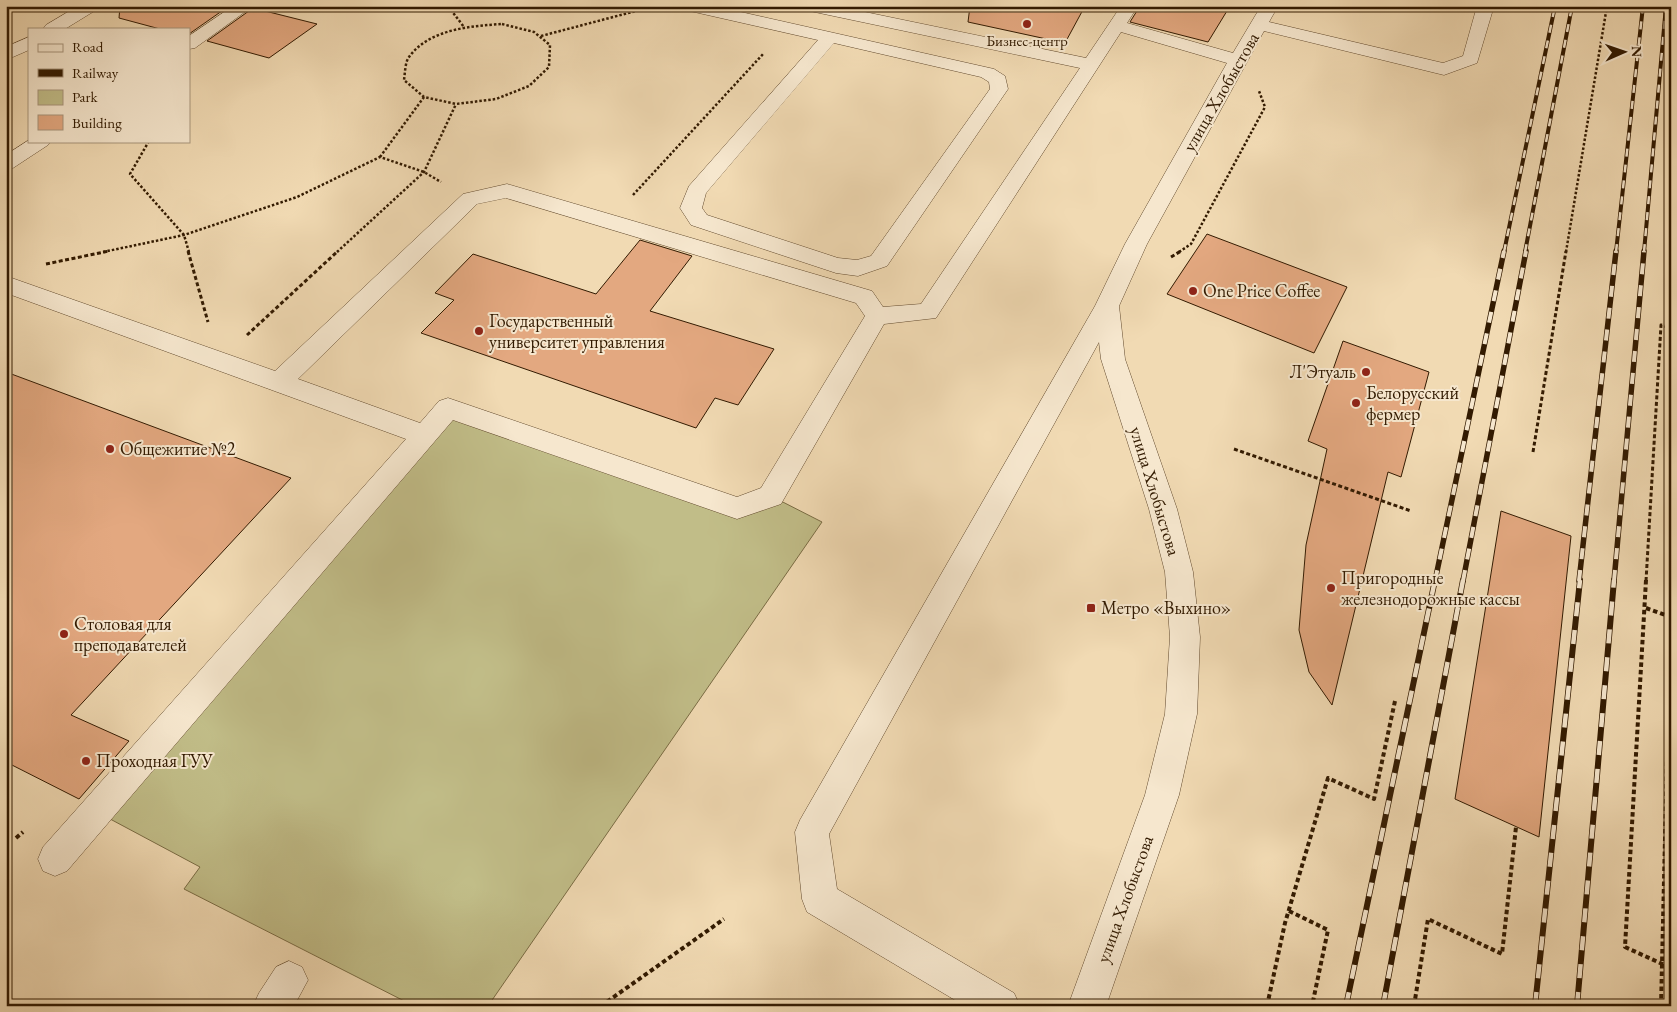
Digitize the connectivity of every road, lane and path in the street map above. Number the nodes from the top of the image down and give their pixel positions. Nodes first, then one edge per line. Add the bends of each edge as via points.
1 (90, 6) edge
2 (245, 6) edge
3 (448, 6) edge
4 (655, 6) edge
5 (810, 6) edge
6 (1130, 6) edge
7 (1270, 6) edge
8 (1486, 6) edge
9 (1607, 6) edge
10 (702, 7) edge
11 (1260, 25) junction
12 (1118, 26) junction
13 (464, 27) junction
14 (788, 27) junction
15 (54, 28) edge
16 (540, 36) junction
17 (830, 37) junction
18 (28, 43) edge
19 (190, 43) edge
20 (6, 55) edge
21 (1238, 60) junction
22 (1092, 65) junction
23 (1258, 89) dead end
24 (424, 98) junction
25 (456, 104) junction
26 (39, 142) edge
27 (147, 142) edge
28 (380, 157) junction
29 (6, 164) edge
30 (424, 172) junction
31 (470, 199) junction
32 (609, 222) junction
33 (184, 235) junction
34 (1171, 257) dead end
35 (44, 264) dead end
36 (6, 284) edge
37 (1107, 306) junction
38 (877, 316) junction
39 (1671, 328) edge
40 (219, 361) junction
41 (279, 383) junction
42 (425, 435) junction
43 (1234, 450) dead end
44 (1533, 452) dead end
45 (1410, 511) dead end
46 (1645, 608) junction
47 (1671, 617) edge
48 (1395, 701) dead end
49 (1668, 714) dead end
50 (1516, 827) dead end
51 (55, 859) dead end
52 (1288, 911) junction
53 (724, 919) dead end
54 (1663, 965) junction
55 (1671, 968) edge
56 (601, 1006) edge
57 (1001, 1006) edge
58 (1087, 1006) edge
59 (1267, 1006) edge
60 (1312, 1006) edge
61 (1414, 1006) edge
62 (1661, 1006) edge

1 - 15 street
2 - 19 street
3 - 13 path
4 - 16 path
5 - 22 street
6 - 12 street
7 - 11 street, улица Хлобыстова
8 - 11 street via 1471,60 1444,69
9 - 44 path
10 - 14 street
11 - 21 street, улица Хлобыстова
12 - 21 street
12 - 22 street
13 - 16 path via 502,24
13 - 24 path via 430,39 408,58 404,80
14 - 17 street
14 - 32 path
16 - 25 path via 550,45 549,67 529,86 496,99
17 - 17 street via 696,192 691,208 698,220 836,265 858,268 879,261 999,89 998,80 987,73
18 - 20 street
21 - 37 street, улица Хлобыстова via 1136,244
22 - 38 street via 928,312
23 - 34 path via 1265,107 1191,244
24 - 25 path
24 - 28 path
25 - 30 path
26 - 29 street
27 - 33 path via 130,174
28 - 30 path
28 - 33 path via 297,197
30 - 31 path
30 - 40 path
31 - 32 street via 508,191
31 - 41 street
32 - 38 street via 864,298
33 - 35 path
33 - 40 path
36 - 40 street
37 - 57 street via 812,832 820,899
37 - 58 street, улица Хлобыстова via 1113,359 1163,509 1179,572 1185,637 1181,714 1162,795
38 - 42 street via 771,496 737,508 448,408
39 - 46 path via 1661,325
40 - 41 street
41 - 42 street
42 - 51 street
43 - 45 path
46 - 47 path
46 - 54 path via 1626,947
48 - 52 path via 1374,799 1328,778
49 - 54 path
50 - 61 path via 1502,954 1428,919
52 - 59 path
52 - 60 path via 1328,930
53 - 56 path
54 - 55 path
54 - 62 path

